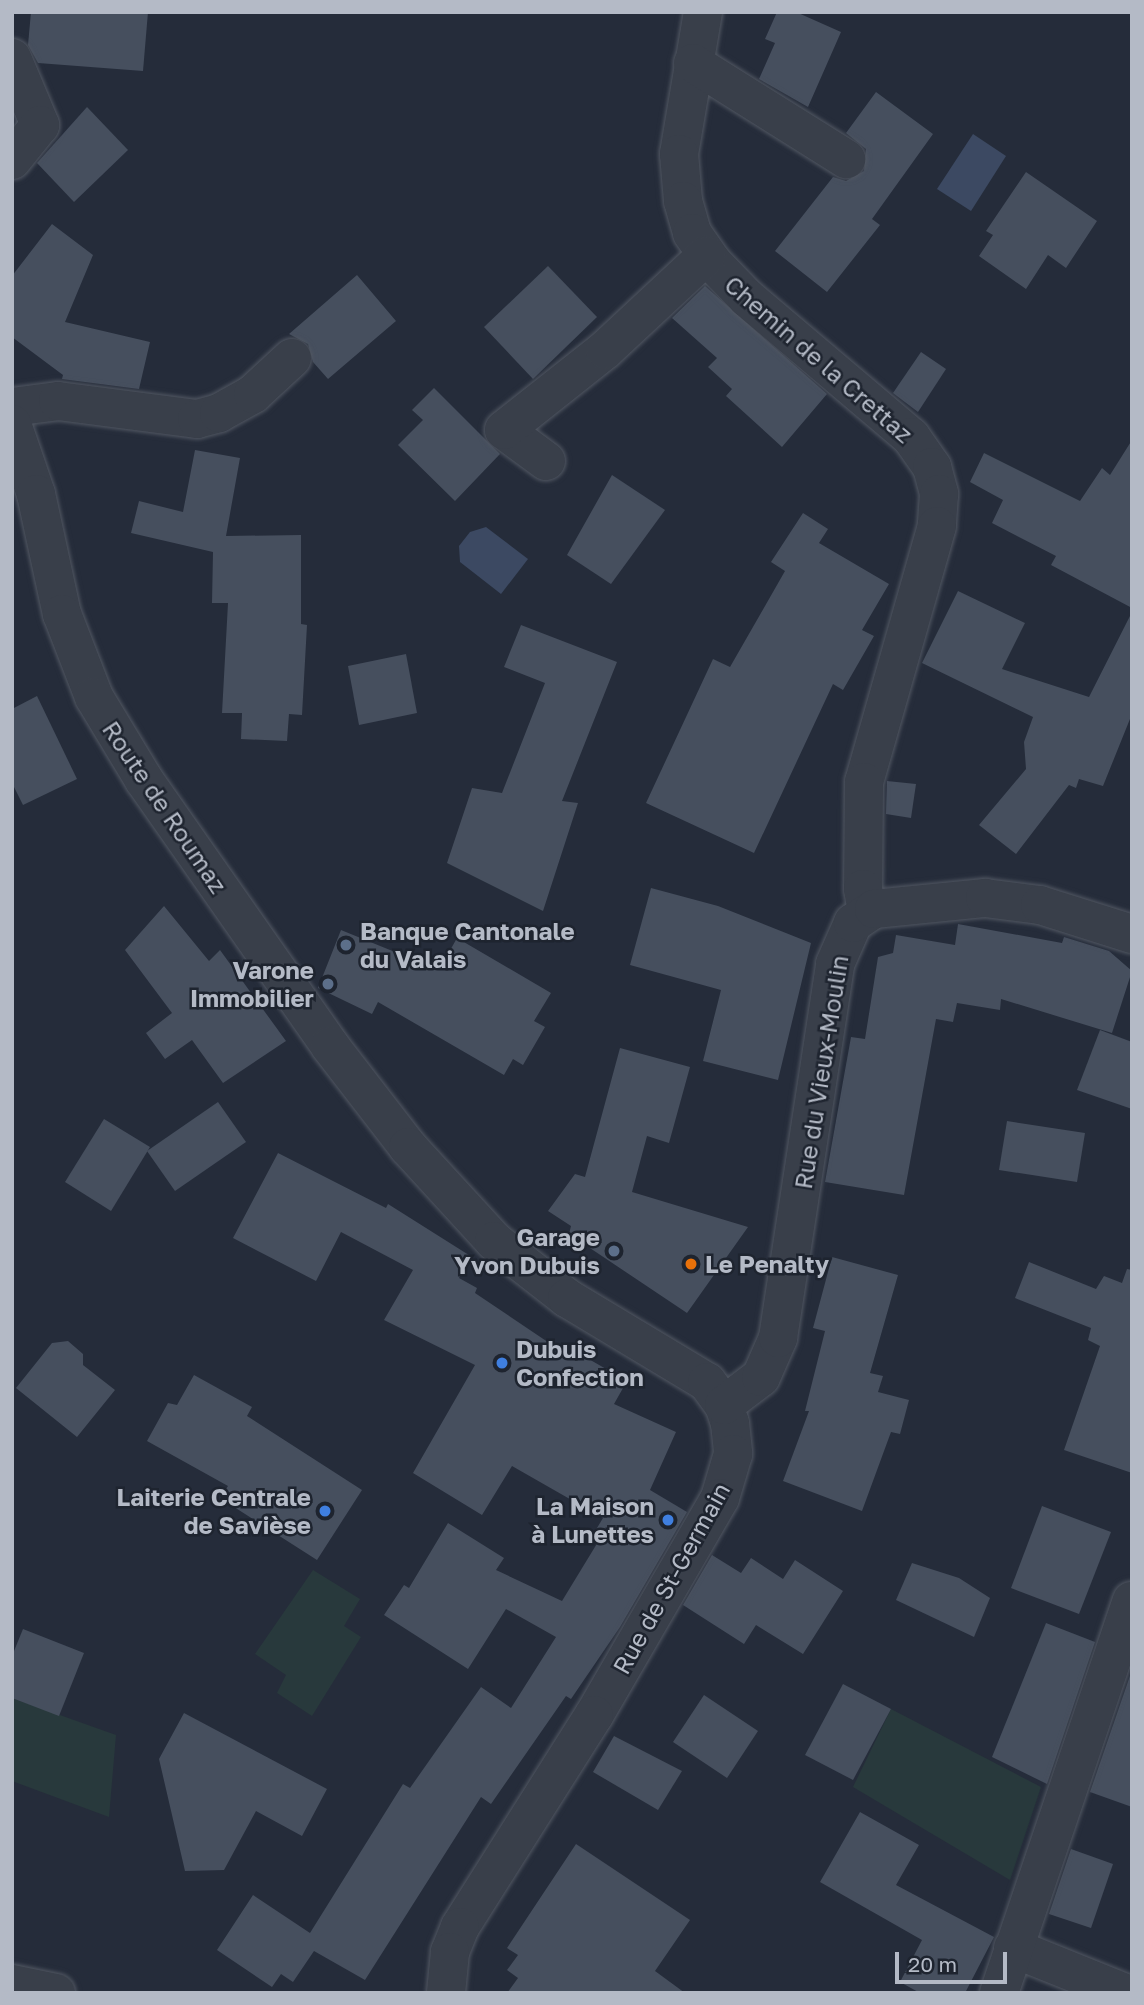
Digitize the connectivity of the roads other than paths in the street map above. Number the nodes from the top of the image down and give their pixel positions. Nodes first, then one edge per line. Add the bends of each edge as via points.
1 (703, 12) edge
2 (12, 58) edge
3 (693, 63) junction
4 (846, 159) dead end
5 (12, 160) edge
6 (707, 255) junction
7 (292, 358) dead end
8 (12, 407) edge
9 (12, 424) edge
10 (546, 461) dead end
11 (867, 912) junction
12 (1132, 934) edge
13 (724, 1405) junction
14 (1132, 1601) edge
15 (1013, 1948) junction
16 (12, 1984) edge
17 (56, 1993) edge
18 (446, 1993) edge
19 (999, 1993) edge
20 (1125, 1993) edge

1 - 3 street, Chemin de la Crettaz
2 - 5 street via 40,125
3 - 4 street
3 - 6 street, Chemin de la Crettaz via 680,138 679,175 687,218
6 - 10 street via 605,351 504,430
6 - 11 street, Chemin de la Crettaz via 747,298 911,437 932,467 939,494 937,526 864,782
7 - 8 street via 239,403 197,419 58,401
9 - 13 street, Route de Roumaz via 36,494 77,661 105,718 284,982 452,1200 528,1270 688,1368
11 - 12 street via 915,902 985,898 1040,905
11 - 13 street, Rue du Vieux-Moulin via 849,928 835,964 778,1338 761,1377
13 - 18 street, Rue de St-Germain via 733,1454 720,1498 594,1714 460,1927 450,1952
14 - 15 street
15 - 19 street
15 - 20 street
16 - 17 street

